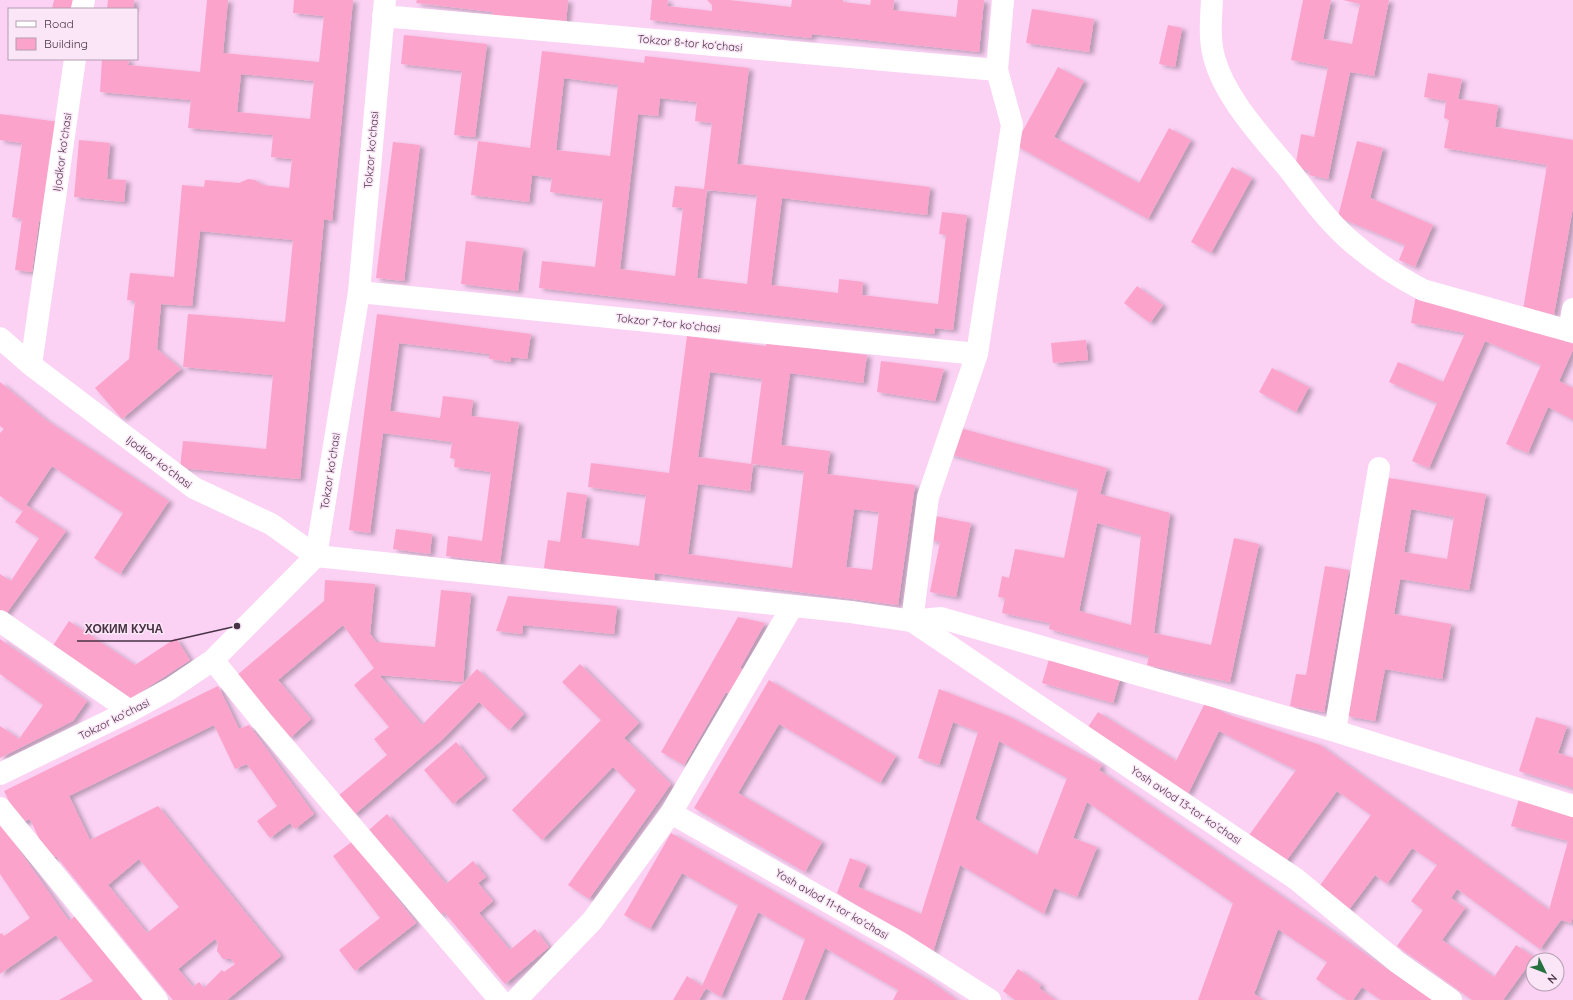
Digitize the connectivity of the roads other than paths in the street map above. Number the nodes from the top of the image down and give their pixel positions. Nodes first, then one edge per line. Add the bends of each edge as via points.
1 (1003, 0) edge
2 (1212, 0) edge
3 (384, 8) edge
4 (75, 60) edge
5 (997, 70) junction
6 (359, 292) junction
7 (1573, 309) edge
8 (1571, 332) edge
9 (0, 338) edge
10 (977, 354) junction
11 (32, 365) junction
12 (1379, 468) dead end
13 (316, 556) junction
14 (792, 607) junction
15 (0, 621) edge
16 (912, 621) junction
17 (213, 660) junction
18 (130, 712) junction
19 (1335, 731) junction
20 (0, 774) edge
21 (1573, 806) edge
22 (0, 808) edge
23 (671, 813) junction
24 (157, 1000) edge
25 (500, 1000) edge
26 (516, 1000) edge
27 (990, 1000) edge
28 (1451, 1000) edge

1 - 5 street
2 - 8 street via 1210,29 1214,57 1224,84 1245,115 1346,237 1404,280 1423,290
3 - 5 street, Tokzor 8-tor koʻchasi
3 - 6 street, Tokzor koʻchasi
4 - 11 street, Ijodkor koʻchasi
5 - 10 street via 1012,125
6 - 10 street, Tokzor 7-tor koʻchasi
6 - 13 street, Tokzor koʻchasi
7 - 8 street
9 - 11 street, Ijodkor koʻchasi
10 - 16 street via 928,497
11 - 13 street, Ijodkor koʻchasi via 194,488 271,524
12 - 19 street
13 - 14 street
13 - 17 street, Tokzor koʻchasi
14 - 16 street
14 - 23 street
15 - 18 street
16 - 19 street via 941,618
16 - 28 street, Yosh avlod 13-tor koʻchasi via 1296,879 1397,962
17 - 18 street, Tokzor koʻchasi
17 - 25 street
18 - 20 street, Tokzor koʻchasi
19 - 21 street
22 - 24 street
23 - 26 street via 592,921
23 - 27 street, Yosh avlod 11-tor koʻchasi via 899,942

